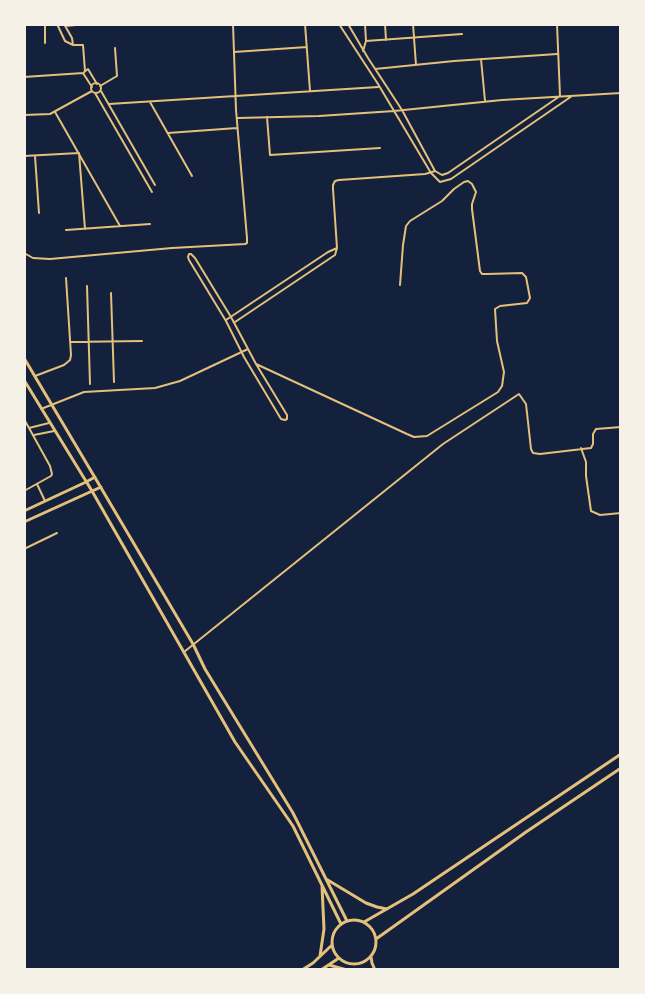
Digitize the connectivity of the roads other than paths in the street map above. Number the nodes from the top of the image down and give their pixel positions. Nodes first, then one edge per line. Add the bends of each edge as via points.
1 (45, 24) edge
2 (57, 24) edge
3 (78, 24) edge
4 (88, 24) edge
5 (233, 24) edge
6 (305, 24) edge
7 (339, 24) edge
8 (348, 24) edge
9 (365, 24) edge
10 (385, 24) edge
11 (413, 24) edge
12 (557, 24) edge
13 (65, 25) edge
14 (462, 34) dead end
15 (414, 38) junction
16 (386, 40) junction
17 (366, 41) junction
18 (45, 43) dead end
19 (74, 45) junction
20 (307, 47) junction
21 (115, 48) dead end
22 (363, 51) junction
23 (234, 52) junction
24 (558, 54) junction
25 (481, 59) junction
26 (416, 65) junction
27 (375, 69) junction
28 (84, 72) junction
29 (24, 77) edge
30 (99, 85) junction
31 (379, 87) junction
32 (93, 90) junction
33 (101, 91) junction
34 (310, 91) junction
35 (621, 93) edge
36 (236, 96) junction
37 (560, 96) junction
38 (572, 96) junction
39 (150, 102) junction
40 (485, 102) junction
41 (109, 104) junction
42 (402, 110) junction
43 (394, 111) junction
44 (55, 112) junction
45 (24, 116) edge
46 (267, 117) junction
47 (237, 118) junction
48 (237, 128) junction
49 (168, 133) junction
50 (380, 148) dead end
51 (78, 153) junction
52 (35, 155) junction
53 (24, 156) edge
54 (435, 171) junction
55 (431, 173) junction
56 (192, 176) dead end
57 (442, 176) junction
58 (442, 182) junction
59 (155, 185) dead end
60 (152, 192) dead end
61 (39, 213) dead end
62 (150, 224) dead end
63 (120, 226) junction
64 (85, 228) junction
65 (66, 230) dead end
66 (337, 248) junction
67 (24, 253) edge
68 (66, 278) dead end
69 (400, 285) dead end
70 (87, 286) dead end
71 (111, 293) dead end
72 (231, 317) junction
73 (226, 321) junction
74 (234, 323) junction
75 (229, 326) junction
76 (142, 340) dead end
77 (112, 341) junction
78 (70, 342) junction
79 (88, 342) junction
80 (248, 349) junction
81 (242, 351) junction
82 (24, 358) edge
83 (256, 364) junction
84 (35, 376) junction
85 (24, 380) edge
86 (114, 382) dead end
87 (90, 384) dead end
88 (30, 390) junction
89 (24, 392) edge
90 (53, 404) junction
91 (41, 409) junction
92 (24, 419) edge
93 (49, 423) junction
94 (28, 428) junction
95 (621, 428) edge
96 (54, 431) junction
97 (33, 435) junction
98 (581, 448) junction
99 (95, 477) junction
100 (86, 482) junction
101 (38, 484) junction
102 (101, 487) junction
103 (24, 491) edge
104 (92, 491) junction
105 (45, 501) junction
106 (24, 511) edge
107 (621, 513) edge
108 (24, 522) edge
109 (57, 533) dead end
110 (24, 549) edge
111 (192, 644) junction
112 (183, 651) junction
113 (621, 754) edge
114 (621, 768) edge
115 (323, 880) junction
116 (387, 909) junction
117 (347, 921) junction
118 (364, 922) junction
119 (341, 924) junction
120 (376, 939) junction
121 (332, 945) junction
122 (321, 956) junction
123 (371, 957) junction
124 (339, 958) junction
125 (355, 964) junction
126 (329, 965) junction
127 (302, 970) edge
128 (321, 970) edge
129 (346, 970) edge
130 (359, 970) edge
131 (375, 970) edge

1 - 18 street
2 - 19 street via 66,41
3 - 4 street
3 - 13 street
5 - 23 street
6 - 20 street
7 - 31 street
8 - 22 street
9 - 17 street
10 - 16 street
11 - 15 street
12 - 24 street
13 - 19 street
14 - 15 street
15 - 16 street
15 - 26 street
16 - 17 street
17 - 22 street
19 - 28 street via 83,45
20 - 23 street
20 - 34 street
21 - 30 street via 117,76
22 - 27 street
23 - 36 street
24 - 25 street
24 - 37 street
25 - 26 street
25 - 40 street
26 - 27 street
27 - 42 street
28 - 29 street
28 - 30 street via 88,69
28 - 32 street
30 - 32 street
30 - 33 street
31 - 34 street
31 - 43 street
32 - 33 street
32 - 44 street
32 - 60 street
33 - 41 street
34 - 36 street
35 - 38 street
36 - 39 street
36 - 47 street
37 - 38 street
37 - 40 street
37 - 57 street
38 - 58 street
39 - 41 street
39 - 49 street
40 - 42 street
41 - 59 street
42 - 43 street
42 - 54 street
43 - 46 street
43 - 55 street
44 - 45 street
44 - 51 street
46 - 47 street
46 - 50 street via 270,155
47 - 48 street
48 - 49 street
48 - 67 street via 248,238 245,244 40,259
49 - 56 street
51 - 52 street
51 - 63 street
51 - 64 street
52 - 53 street
52 - 61 street
54 - 55 street
54 - 57 street
55 - 58 street
55 - 66 street via 335,181
57 - 58 street
62 - 63 street
63 - 64 street
64 - 65 street
66 - 72 street
66 - 74 street via 335,255
68 - 78 street
69 - 83 street via 406,226 468,181 476,192 472,209 480,272 522,273 530,298 527,303 495,309 504,372 498,392 428,436 414,437
70 - 79 street
71 - 77 street
72 - 73 street
72 - 73 street via 189,254
72 - 74 street
73 - 75 street
74 - 75 street
74 - 80 street
75 - 81 street
76 - 77 street
77 - 79 street
77 - 86 street
78 - 79 street
78 - 84 street via 70,360
79 - 87 street
80 - 81 street
80 - 83 street
81 - 83 street via 280,419 287,419
81 - 90 street via 191,376 155,388 84,392
82 - 84 street
84 - 90 street
85 - 88 street
88 - 89 street
88 - 91 street
90 - 91 street
90 - 99 street
91 - 93 street
92 - 94 street
93 - 94 street
93 - 96 street
94 - 97 street
95 - 98 street via 597,429 592,447
96 - 97 street
96 - 100 street
97 - 101 street via 52,471
98 - 107 street via 591,511 600,515
98 - 111 street via 533,453 526,404 519,394 442,444
99 - 100 street
99 - 102 street
100 - 104 street
100 - 105 street
101 - 103 street
101 - 105 street
102 - 104 street
102 - 111 street
104 - 108 street
104 - 112 street
105 - 106 street
109 - 110 street
111 - 112 street
111 - 115 street via 293,813
112 - 115 street via 235,742 293,826
113 - 116 street
114 - 120 street
115 - 116 street via 366,903
115 - 117 street
115 - 119 street
115 - 122 street
116 - 118 street
117 - 118 street
117 - 119 street
118 - 120 street
119 - 121 street via 335,930
120 - 123 street
121 - 122 street
121 - 124 street
122 - 127 street
123 - 125 street
123 - 131 street
124 - 125 street
124 - 126 street
125 - 130 street
126 - 128 street
126 - 129 street

